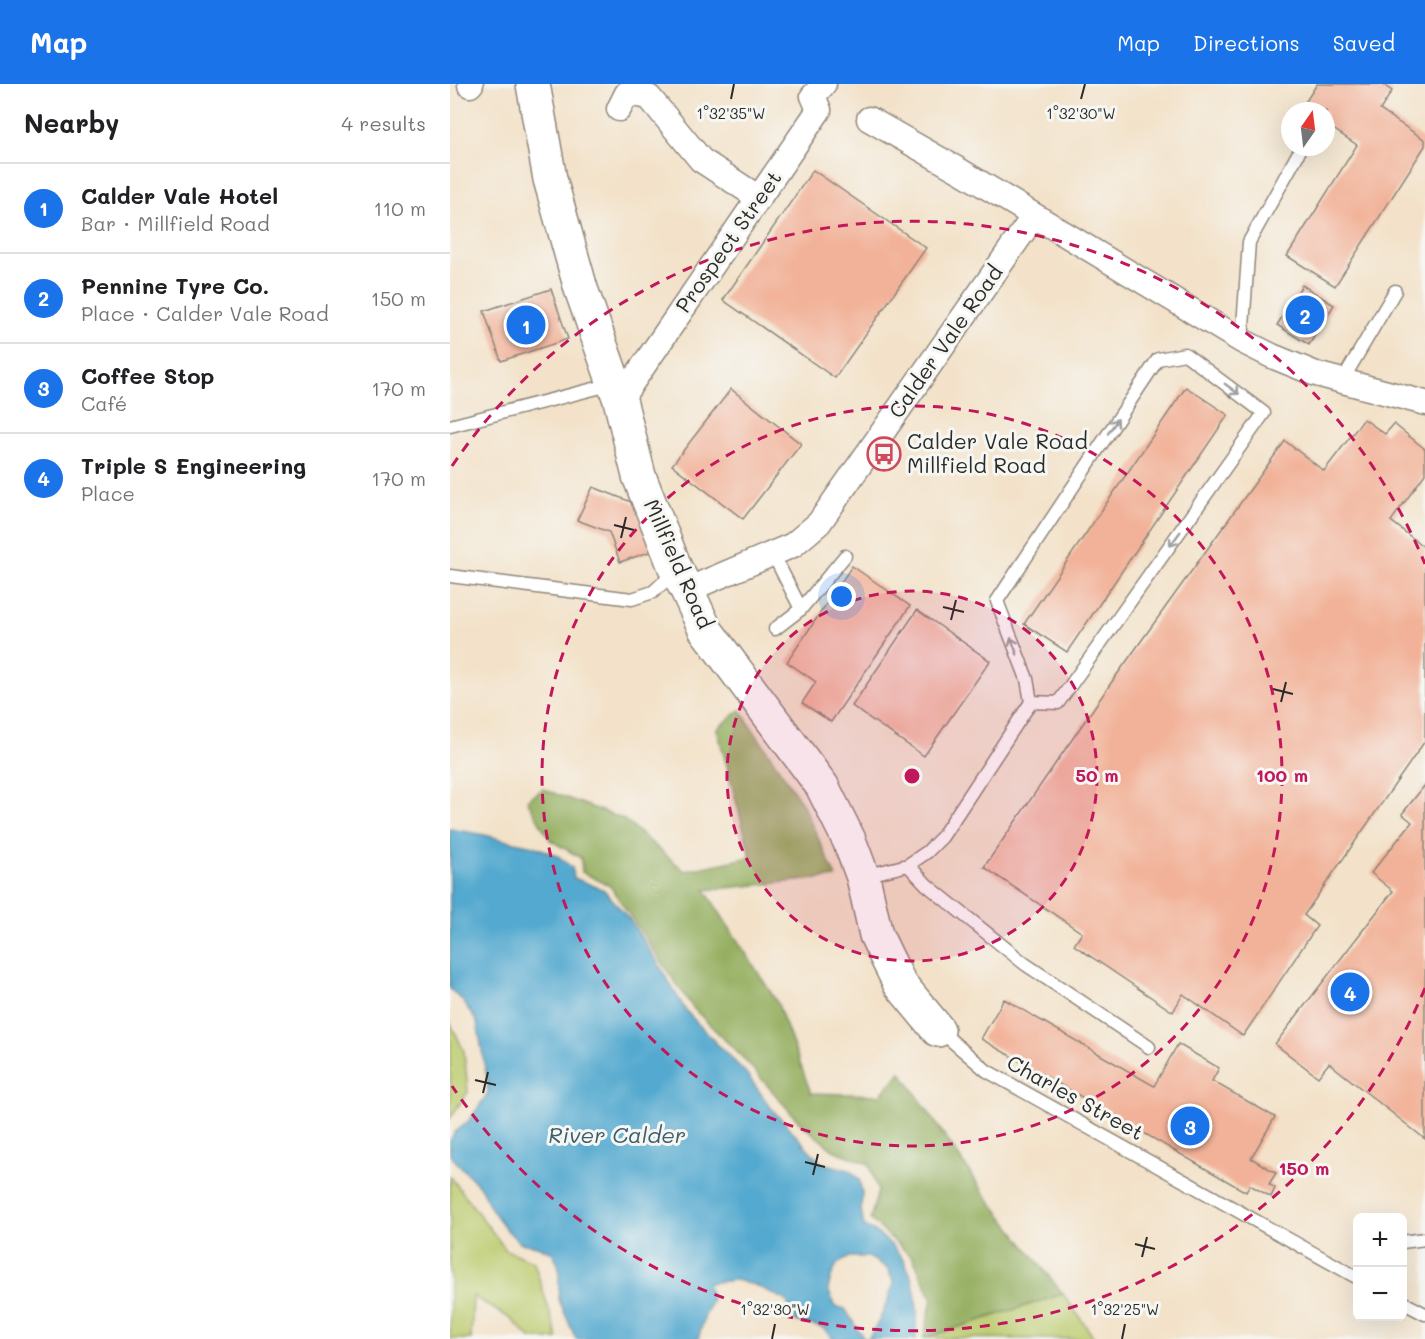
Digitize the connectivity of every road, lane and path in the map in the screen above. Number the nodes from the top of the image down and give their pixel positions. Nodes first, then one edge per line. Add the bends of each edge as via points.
1 (533, 84) edge
2 (824, 84) edge
3 (619, 109) dead end
4 (869, 119) dead end
5 (1296, 156) edge
6 (759, 198) junction
7 (1034, 216) junction
8 (1395, 291) dead end
9 (1242, 341) junction
10 (1342, 381) junction
11 (617, 392) junction
12 (1425, 403) edge
13 (450, 426) edge
14 (773, 554) junction
15 (845, 556) dead end
16 (450, 576) edge
17 (682, 580) junction
18 (801, 609) junction
19 (776, 629) dead end
20 (1031, 702) junction
21 (908, 865) junction
22 (863, 876) junction
23 (938, 1030) joint
24 (1149, 1047) dead end
25 (1425, 1239) edge
26 (1407, 1241) edge
27 (1353, 1275) edge
28 (1407, 1305) edge
29 (1425, 1314) edge

1 - 11 street, Millfield Road via 549,179
2 - 6 street, Prospect Street via 813,96 819,110
3 - 6 street via 627,93 649,97 701,160
4 - 7 street
5 - 9 lane via 1249,242
6 - 11 street, Prospect Street
7 - 9 street
7 - 14 street, Calder Vale Road via 819,523 793,545
8 - 10 lane
9 - 10 street via 1316,374
10 - 12 street
11 - 13 lane
11 - 17 street, Millfield Road via 639,476
14 - 17 street, Calder Vale Road
14 - 18 lane
15 - 18 lane
16 - 17 lane via 632,598
17 - 22 street, Millfield Road via 705,630 822,786
18 - 19 lane
20 -> 20 lane via 1027,679 997,601 1158,359 1185,354 1264,413 1058,703
20 - 21 lane via 942,837
21 - 22 lane
21 - 24 lane via 1025,964
22 - 23 street, Millfield Road via 876,935 887,958 900,984
23 - 27 lane, Charles Street via 987,1071
25 - 26 lane
28 - 29 lane

